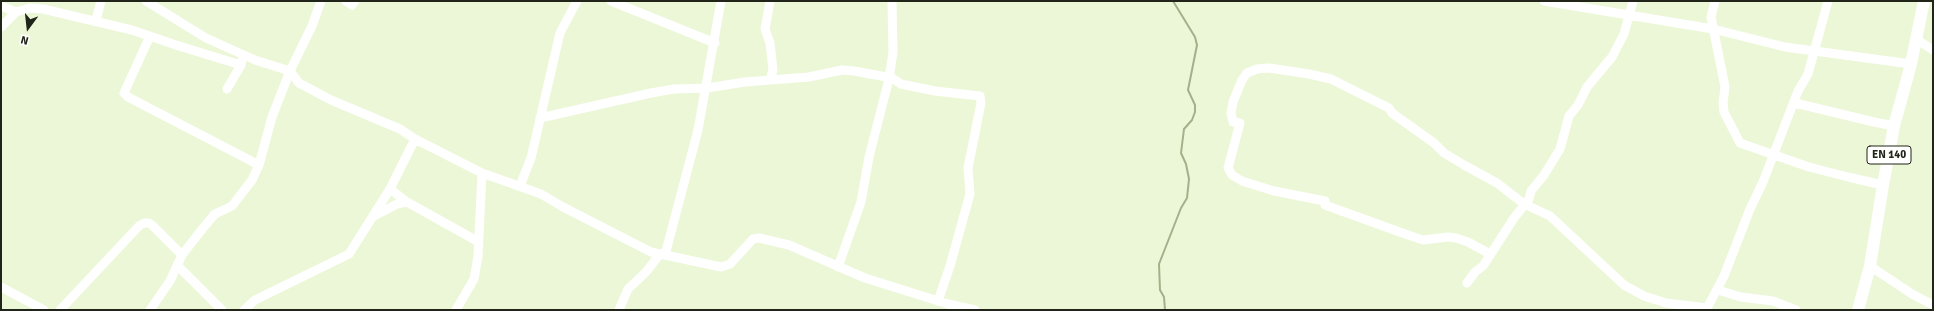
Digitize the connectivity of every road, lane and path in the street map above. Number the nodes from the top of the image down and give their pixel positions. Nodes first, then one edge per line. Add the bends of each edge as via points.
1 (101, 1) edge
2 (146, 1) edge
3 (321, 1) edge
4 (346, 1) edge
5 (355, 1) edge
6 (577, 1) edge
7 (611, 1) edge
8 (721, 1) edge
9 (770, 1) edge
10 (892, 1) edge
11 (1544, 1) edge
12 (1634, 1) edge
13 (1715, 1) edge
14 (1828, 1) edge
15 (1924, 1) edge
16 (1, 6) edge
17 (16, 12) junction
18 (1630, 15) junction
19 (96, 20) junction
20 (1, 27) edge
21 (1713, 29) junction
22 (150, 36) junction
23 (1916, 39) junction
24 (714, 43) junction
25 (1815, 50) junction
26 (1933, 50) edge
27 (242, 55) junction
28 (1911, 64) junction
29 (241, 65) junction
30 (290, 71) junction
31 (889, 79) junction
32 (770, 80) junction
33 (707, 88) junction
34 (227, 89) dead end
35 (1795, 102) junction
36 (540, 118) junction
37 (1894, 126) junction
38 (415, 139) junction
39 (1773, 155) junction
40 (259, 165) junction
41 (482, 173) junction
42 (1883, 185) junction
43 (520, 186) junction
44 (390, 189) junction
45 (407, 202) junction
46 (1524, 204) junction
47 (372, 217) junction
48 (478, 241) junction
49 (663, 254) junction
50 (1490, 254) junction
51 (182, 255) junction
52 (177, 265) junction
53 (1870, 266) junction
54 (838, 267) junction
55 (1467, 284) dead end
56 (1, 287) edge
57 (1718, 290) junction
58 (938, 301) junction
59 (1933, 305) edge
60 (1706, 309) edge
61 (44, 310) edge
62 (60, 310) edge
63 (150, 310) edge
64 (222, 310) edge
65 (244, 310) edge
66 (456, 310) edge
67 (619, 310) edge
68 (975, 310) edge
69 (1796, 310) edge
70 (1858, 310) edge

1 - 19 street
2 - 27 street via 206,38
3 - 30 street
4 - 5 street via 352,5
6 - 36 street via 560,33
7 - 24 street
8 - 24 street
9 - 32 street via 765,28 770,43 773,70
10 - 31 street via 893,52
11 - 18 street
12 - 18 street
13 - 21 street via 1710,17
14 - 25 street
15 - 23 main road, EN 140
16 - 17 street
17 - 19 street via 30,8 44,9
17 - 20 street
18 - 21 street
18 - 46 street via 1612,57 1587,87 1569,116 1560,149
19 - 22 street
21 - 25 street via 1785,47
21 - 39 street via 1725,87 1724,112 1740,143
22 - 29 street
22 - 40 street via 124,93
23 - 26 street
23 - 28 main road, EN 140
24 - 33 street
25 - 28 street
25 - 35 street via 1808,74
27 - 29 street
27 - 30 street
28 - 37 main road, EN 140
29 - 34 street
30 - 38 street via 299,83 331,100 400,129
30 - 40 street via 272,117
31 - 32 street via 842,70 809,78
31 - 54 street via 862,202
31 - 58 street via 929,90 980,96 981,103 968,168 970,194
32 - 33 street
33 - 36 street via 651,93
33 - 49 street via 698,130
35 - 37 street
35 - 39 street
36 - 43 street via 531,158
37 - 42 main road, EN 140
38 - 41 street
38 - 44 street
39 - 42 street via 1848,178
39 - 57 street
40 - 51 street via 244,192 232,206 215,214
41 - 43 street
41 - 48 street
42 - 53 main road, EN 140
43 - 49 street via 541,194 651,252
44 - 45 street
44 - 47 street
45 - 47 street via 396,204
45 - 48 street
46 - 50 street
46 - 50 street via 1497,183 1444,153 1389,108 1331,79 1269,68 1247,73 1242,80 1231,113 1233,122 1240,123 1228,168 1232,175 1242,181 1274,191 1324,201 1325,205 1423,240 1456,238
46 - 60 street via 1550,216 1624,286 1666,303
47 - 65 street via 349,254 255,300
48 - 66 street via 474,279
49 - 54 street via 721,266 730,264 753,239 759,238 789,245
49 - 67 street via 628,289
50 - 55 street
51 - 52 street
51 - 62 street via 153,226 144,223
52 - 63 street via 170,281
52 - 64 street
53 - 59 street
53 - 70 main road, EN 140
54 - 58 street
56 - 61 street
57 - 60 street
57 - 69 street via 1741,297 1773,301
58 - 68 street

